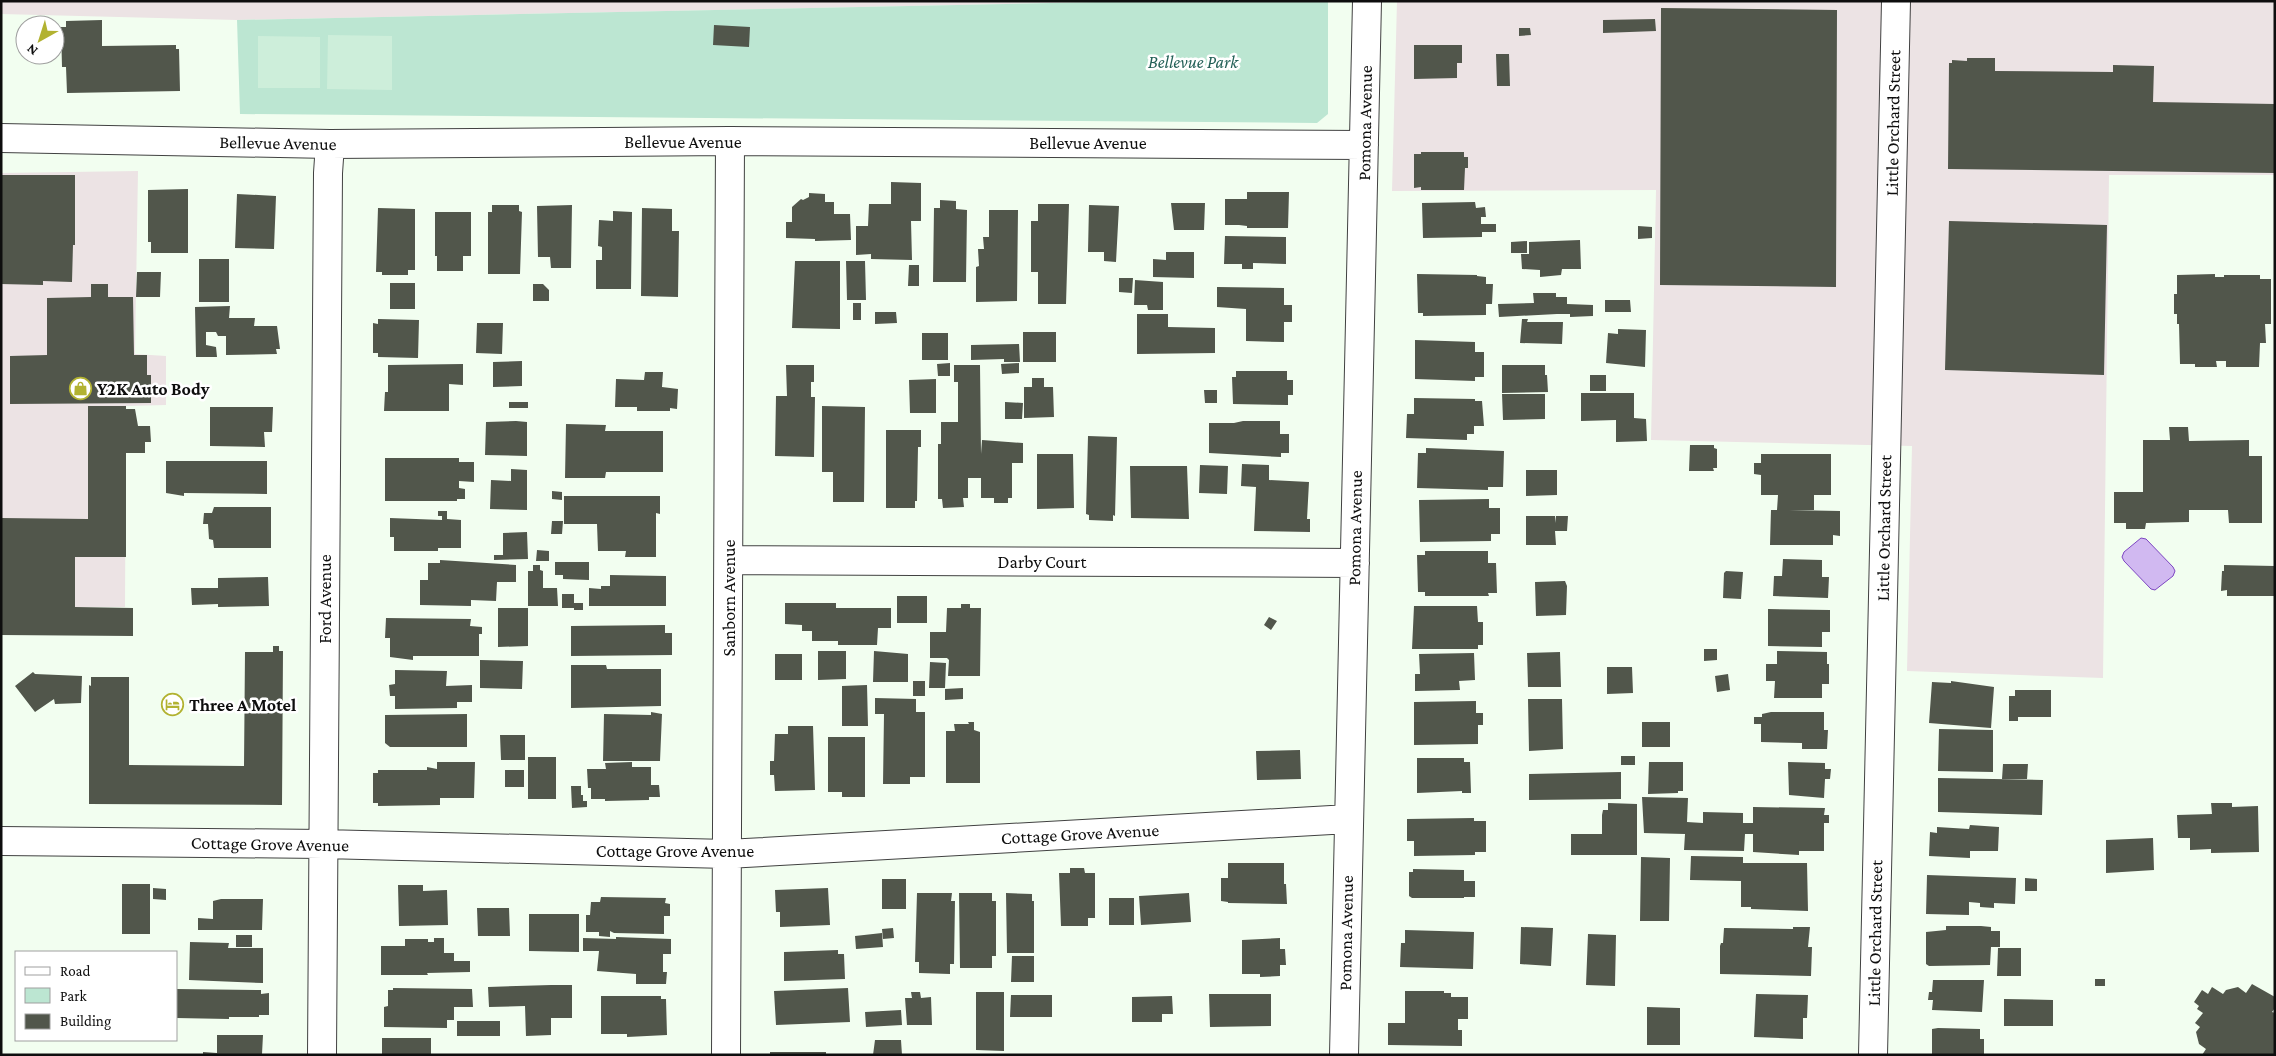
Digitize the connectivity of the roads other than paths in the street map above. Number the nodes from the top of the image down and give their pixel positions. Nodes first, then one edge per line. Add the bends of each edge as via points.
1 (1368, 1) edge
2 (1896, 1) edge
3 (1, 138) edge
4 (730, 141) junction
5 (330, 144) junction
6 (1364, 145) junction
7 (729, 560) junction
8 (1354, 563) junction
9 (1348, 819) junction
10 (1, 841) edge
11 (323, 844) junction
12 (726, 854) junction
13 (322, 1055) edge
14 (726, 1055) edge
15 (1344, 1055) edge
16 (1873, 1055) edge

1 - 6 street, Pomona Avenue
2 - 16 street, Little Orchard Street
3 - 5 street, Bellevue Avenue
4 - 5 street, Bellevue Avenue
4 - 6 street, Bellevue Avenue
4 - 7 street, Sanborn Avenue
5 - 11 street, Ford Avenue
6 - 8 street, Pomona Avenue
7 - 8 street, Darby Court
7 - 12 street, Sanborn Avenue
8 - 9 street, Pomona Avenue
9 - 12 street, Cottage Grove Avenue
9 - 15 street, Pomona Avenue
10 - 11 street, Cottage Grove Avenue
11 - 12 street, Cottage Grove Avenue
11 - 13 street, Ford Avenue
12 - 14 street, Sanborn Avenue

